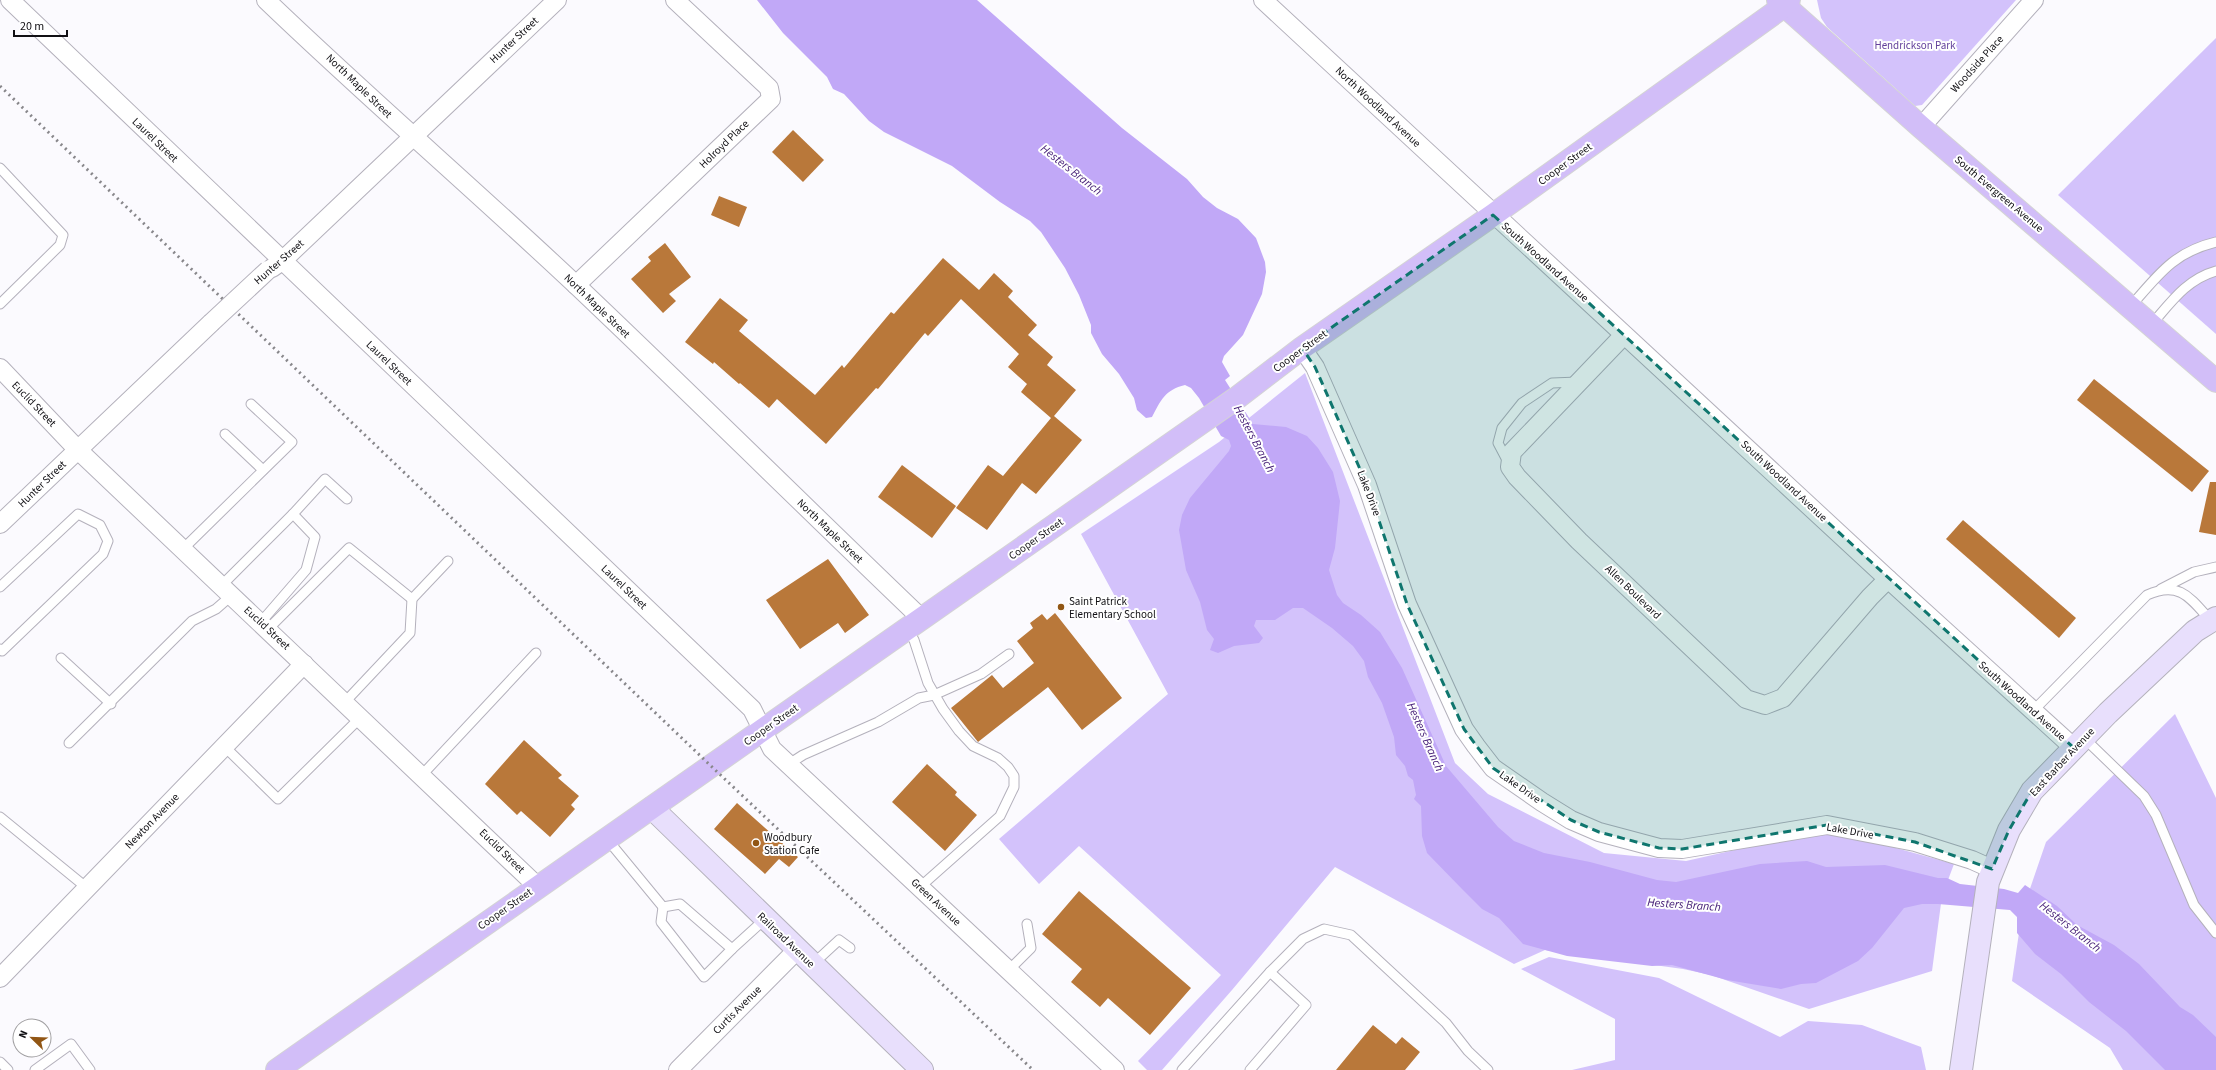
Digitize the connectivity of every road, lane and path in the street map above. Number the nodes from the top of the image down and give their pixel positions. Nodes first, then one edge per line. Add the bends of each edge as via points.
1 (10, 0) edge
2 (266, 0) edge
3 (557, 0) edge
4 (675, 0) edge
5 (1263, 0) edge
6 (2034, 0) edge
7 (1784, 2) edge
8 (1921, 128) junction
9 (413, 135) junction
10 (0, 168) edge
11 (1493, 215) junction
12 (2216, 242) edge
13 (275, 266) junction
14 (2216, 271) edge
15 (576, 285) junction
16 (0, 304) edge
17 (2131, 306) junction
18 (2152, 324) junction
19 (1624, 334) junction
20 (1302, 348) junction
21 (0, 368) edge
22 (2216, 380) edge
23 (1579, 382) junction
24 (251, 404) dead end
25 (225, 434) dead end
26 (78, 450) junction
27 (1510, 467) junction
28 (264, 470) junction
29 (347, 499) dead end
30 (293, 514) junction
31 (0, 524) edge
32 (183, 549) junction
33 (448, 561) dead end
34 (2216, 567) edge
35 (1888, 579) junction
36 (0, 587) edge
37 (227, 590) junction
38 (2158, 590) junction
39 (412, 599) junction
40 (2213, 620) edge
41 (914, 624) junction
42 (264, 626) junction
43 (0, 649) edge
44 (536, 653) dead end
45 (1009, 654) dead end
46 (61, 658) dead end
47 (304, 664) junction
48 (934, 695) junction
49 (345, 702) junction
50 (111, 704) junction
51 (2033, 711) junction
52 (361, 717) junction
53 (763, 730) junction
54 (69, 743) dead end
55 (2079, 743) junction
56 (224, 746) junction
57 (789, 764) junction
58 (422, 775) junction
59 (652, 808) junction
60 (0, 817) edge
61 (607, 839) junction
62 (1990, 876) junction
63 (537, 886) junction
64 (920, 887) junction
65 (87, 888) junction
66 (663, 907) junction
67 (765, 919) junction
68 (1027, 924) dead end
69 (2216, 933) edge
70 (850, 948) dead end
71 (732, 949) junction
72 (804, 958) junction
73 (1009, 970) junction
74 (1270, 972) junction
75 (0, 978) edge
76 (0, 1062) edge
77 (8, 1070) edge
78 (35, 1070) edge
79 (90, 1070) edge
80 (277, 1070) edge
81 (678, 1070) edge
82 (922, 1070) edge
83 (1115, 1070) edge
84 (1182, 1070) edge
85 (1250, 1070) edge
86 (1488, 1070) edge
87 (1961, 1070) edge

1 - 13 street, Laurel Street
2 - 9 street, North Maple Street
3 - 9 street, Hunter Street
4 - 15 street, Holroyd Place via 769,88 771,99
5 - 11 street, North Woodland Avenue
6 - 8 street, Woodside Place
7 - 8 main road, South Evergreen Avenue
7 - 11 main road, Cooper Street
8 - 17 main road, South Evergreen Avenue
9 - 13 street, Hunter Street
9 - 15 street, North Maple Street
10 - 16 lane via 63,235 60,245
11 - 19 street, South Woodland Avenue
11 - 20 main road, Cooper Street
12 - 17 lane via 2198,246 2168,264
13 - 26 street, Hunter Street, bridge via 211,323
13 - 53 street, Laurel Street via 752,708
14 - 18 lane via 2201,275 2179,293
15 - 41 street, North Maple Street
17 - 18 main road, South Evergreen Avenue
18 - 22 main road, South Evergreen Avenue
19 - 23 street
19 - 35 street, South Woodland Avenue
20 - 41 main road, Cooper Street via 1238,397
20 - 62 street, Lake Drive via 1315,367 1367,485 1407,604 1444,686 1464,729 1493,768 1571,820 1599,832 1659,848 1689,848 1827,826 1915,842 1972,860
21 - 26 street, Euclid Street
23 - 27 street via 1512,452
23 - 27 lane via 1552,383 1522,403 1502,428 1498,443
24 - 28 lane via 292,442
25 - 28 lane
26 - 31 street, Hunter Street
26 - 32 street, Euclid Street
27 - 35 street, Allen Boulevard via 1579,540 1746,699 1765,705 1783,698
28 - 32 lane
29 - 30 lane via 325,479
30 - 37 lane
30 - 42 lane via 315,537 306,570
32 - 37 street, Euclid Street
33 - 39 lane
34 - 38 lane via 2194,572
35 - 51 street, South Woodland Avenue
36 - 43 lane via 78,514 100,525 108,542 103,554 2,651
37 - 42 street, Euclid Street
37 - 50 lane via 216,609 192,621
38 - 40 lane via 2180,590
38 - 51 lane via 2148,595
39 - 42 lane via 349,548
39 - 49 lane via 410,633
40 - 55 street, East Barber Avenue via 2195,631
41 - 48 lane via 914,640
41 - 53 main road, Cooper Street
42 - 47 street, Euclid Street
44 - 58 lane
45 - 48 lane via 981,674
46 - 50 lane
47 - 49 street, Euclid Street
47 - 56 street, Newton Avenue
48 - 57 lane via 919,698 878,722 802,754
48 - 64 lane via 959,731 973,746 998,758 1008,767 1014,776 1014,787 1000,816
49 - 52 street, Euclid Street
50 - 54 lane
51 - 55 street, South Woodland Avenue
52 - 56 lane via 278,799
52 - 58 street, Euclid Street
53 - 57 street, Green Avenue via 772,749
53 - 59 main road, Cooper Street
55 - 62 street, East Barber Avenue via 2032,791 2009,830
55 - 69 lane via 2144,796 2156,815 2194,905
56 - 65 street, Newton Avenue
57 - 64 street, Green Avenue
58 - 63 street, Euclid Street
59 - 61 main road, Cooper Street
59 - 67 street, Railroad Avenue
60 - 65 lane
61 - 63 main road, Cooper Street
61 - 66 lane
62 - 87 street, East Barber Avenue via 1983,908
63 - 80 main road, Cooper Street
64 - 73 street, Green Avenue
65 - 75 street, Newton Avenue
66 - 71 lane via 680,904
66 - 71 lane via 662,922 704,977
67 - 71 lane
67 - 72 street, Railroad Avenue
68 - 73 lane via 1031,948
70 - 72 lane via 839,940
72 - 81 street, Curtis Avenue
72 - 82 street, Railroad Avenue
73 - 83 street, Green Avenue
74 - 84 lane
74 - 85 lane via 1306,1005
74 - 86 lane via 1303,939 1324,929 1351,935 1423,1001 1457,1036 1468,1052
76 - 77 lane
78 - 79 lane via 71,1044

